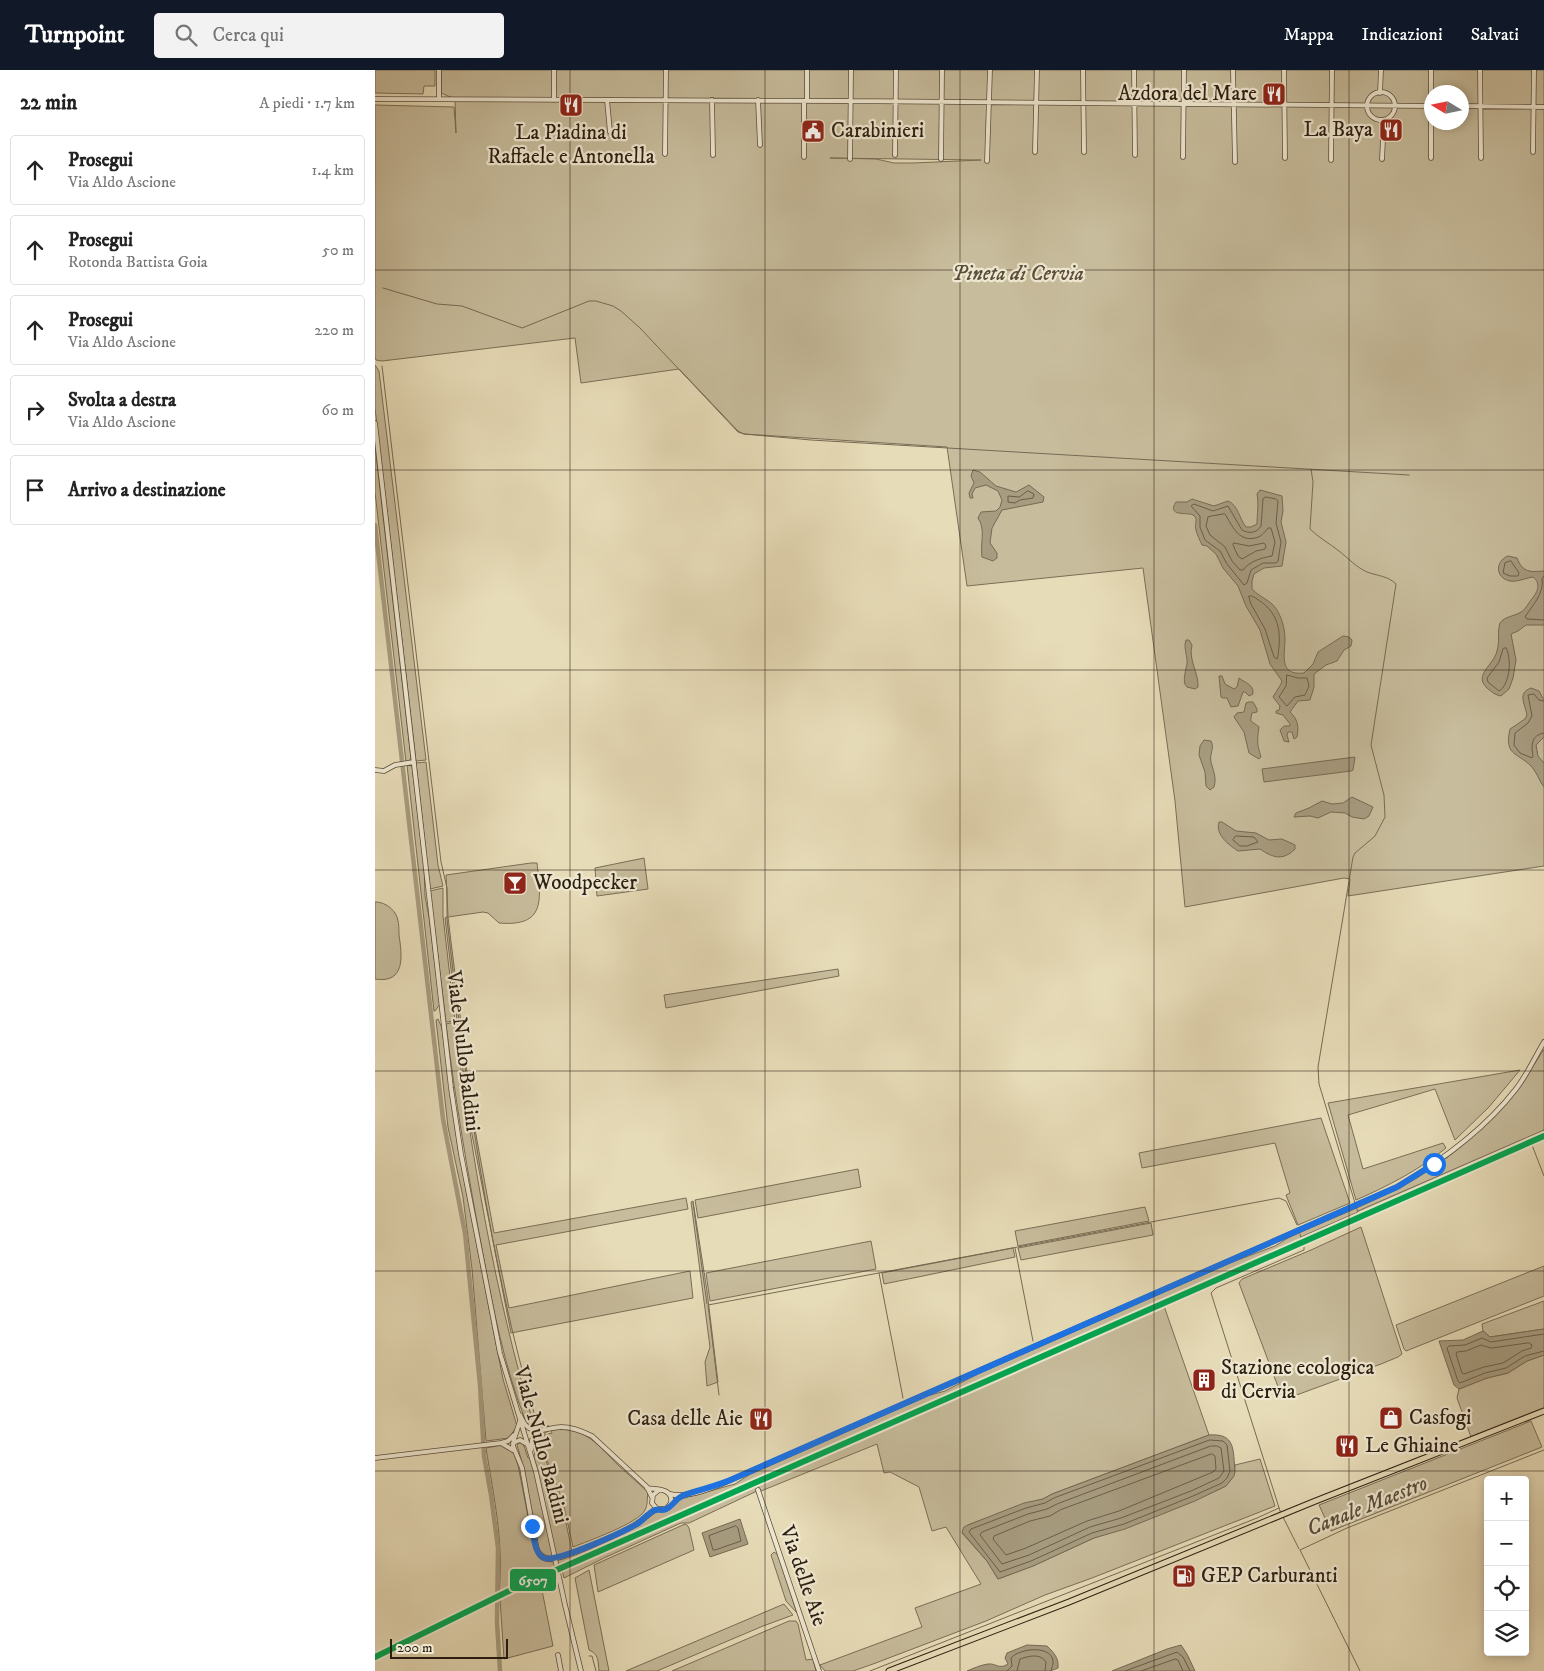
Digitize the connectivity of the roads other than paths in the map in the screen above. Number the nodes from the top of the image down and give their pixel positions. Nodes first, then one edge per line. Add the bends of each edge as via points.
1 (439, 70) edge
2 (553, 70) edge
3 (665, 70) edge
4 (807, 70) edge
5 (851, 70) edge
6 (896, 70) edge
7 (942, 70) edge
8 (990, 70) edge
9 (1037, 70) edge
10 (1083, 70) edge
11 (1134, 70) edge
12 (1183, 70) edge
13 (1233, 70) edge
14 (1283, 70) edge
15 (1332, 70) edge
16 (1381, 70) edge
17 (1431, 70) edge
18 (1480, 70) edge
19 (1534, 70) edge
20 (1431, 85) edge
21 (1381, 93) junction
22 (375, 99) edge
23 (439, 99) junction
24 (554, 100) junction
25 (607, 100) junction
26 (711, 100) junction
27 (758, 100) junction
28 (806, 100) junction
29 (666, 101) junction
30 (850, 101) junction
31 (896, 102) junction
32 (941, 102) junction
33 (989, 103) junction
34 (1036, 103) junction
35 (1084, 104) junction
36 (1134, 104) junction
37 (1183, 104) junction
38 (1233, 104) junction
39 (1283, 105) junction
40 (1331, 105) junction
41 (1367, 106) junction
42 (1394, 106) junction
43 (1424, 106) edge
44 (1469, 106) edge
45 (1481, 106) junction
46 (1534, 107) junction
47 (1544, 107) edge
48 (1383, 120) junction
49 (1431, 130) edge
50 (610, 132) dead end
51 (760, 145) dead end
52 (1035, 152) dead end
53 (1084, 152) dead end
54 (1533, 152) dead end
55 (665, 154) dead end
56 (713, 155) dead end
57 (895, 155) dead end
58 (1135, 155) dead end
59 (804, 157) dead end
60 (1183, 157) dead end
61 (1285, 158) dead end
62 (1382, 158) dead end
63 (1431, 158) dead end
64 (1481, 158) dead end
65 (850, 159) dead end
66 (941, 159) dead end
67 (1331, 160) dead end
68 (987, 161) dead end
69 (1235, 162) dead end
70 (375, 423) edge
71 (411, 763) junction
72 (375, 770) edge
73 (1544, 1042) edge
74 (515, 1406) junction
75 (1544, 1411) edge
76 (520, 1421) junction
77 (540, 1430) junction
78 (516, 1434) junction
79 (504, 1443) junction
80 (513, 1443) junction
81 (528, 1444) junction
82 (515, 1452) junction
83 (530, 1453) junction
84 (375, 1458) edge
85 (647, 1487) junction
86 (659, 1490) junction
87 (758, 1490) dead end
88 (670, 1494) junction
89 (683, 1495) junction
90 (652, 1499) junction
91 (671, 1503) junction
92 (658, 1509) junction
93 (647, 1515) junction
94 (557, 1655) dead end
95 (906, 1666) junction
96 (561, 1671) edge
97 (581, 1671) edge
98 (819, 1671) edge
99 (889, 1671) edge
100 (897, 1671) edge

1 - 23 street
2 - 24 street
3 - 29 street
4 - 28 street
5 - 30 street
6 - 31 street
7 - 32 street
8 - 33 street
9 - 34 street
10 - 35 street
11 - 36 street
12 - 37 street
13 - 38 street
14 - 39 street
15 - 40 street
16 - 21 street
17 - 20 street
18 - 45 street
19 - 46 street
21 - 41 street via 1370,98
21 - 42 street via 1389,95
22 - 23 street
23 - 24 street
24 - 25 street
25 - 29 street
25 - 50 street
26 - 27 street
26 - 29 street
26 - 56 street
27 - 28 street
27 - 51 street
28 - 30 street
28 - 59 street
29 - 55 street
30 - 31 street
30 - 65 street
31 - 32 street
31 - 57 street
32 - 33 street
32 - 66 street
33 - 34 street
33 - 68 street
34 - 35 street
34 - 52 street
35 - 36 street
35 - 53 street
36 - 37 street
36 - 58 street
37 - 38 street
37 - 60 street
38 - 39 street
38 - 69 street
39 - 40 street
39 - 61 street
40 - 41 street
40 - 67 street
41 - 42 street
41 - 48 street via 1372,117
42 - 43 street
42 - 48 street via 1391,115
44 - 45 street
45 - 46 street
45 - 64 street
46 - 47 street
46 - 54 street
48 - 62 street
49 - 63 street
70 - 71 street, Viale Nullo Baldini
71 - 72 street via 395,765 384,771
71 - 74 street, Viale Nullo Baldini via 460,1144 500,1353
73 - 89 street via 1516,1088 1492,1115 1448,1154 1397,1187 735,1478
74 - 76 street, Viale Nullo Baldini
74 - 77 street via 527,1426
75 - 95 main road
76 - 78 street
76 - 81 street, Viale Nullo Baldini
77 - 83 street via 532,1440
77 - 85 street via 560,1427 583,1431 604,1446
78 - 79 street
78 - 80 street
79 - 80 street
79 - 82 street
79 - 84 street
80 - 81 street via 520,1440
80 - 82 street
81 - 83 street, Viale Nullo Baldini
82 - 93 street via 536,1546 543,1557 553,1559 573,1552 625,1530
83 - 97 street, Viale Nullo Baldini, bridge
85 - 86 street
85 - 90 street
86 - 88 street
86 - 90 street
87 - 98 street, Via delle Aie
88 - 89 street
88 - 91 street
89 - 91 street
90 - 92 street
90 - 93 street
91 - 92 street via 666,1509
92 - 93 street
94 - 96 street
95 - 99 main road
95 - 100 main road

